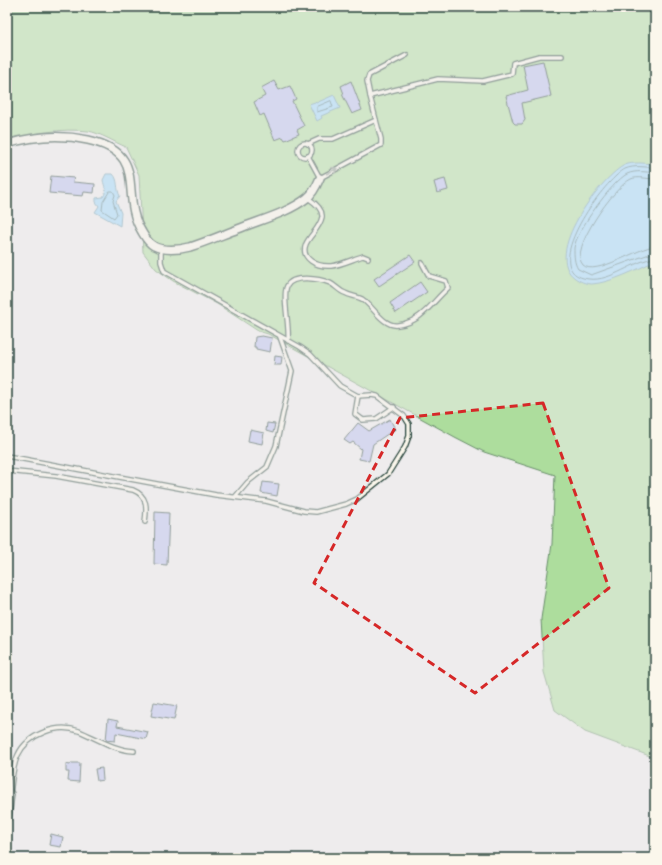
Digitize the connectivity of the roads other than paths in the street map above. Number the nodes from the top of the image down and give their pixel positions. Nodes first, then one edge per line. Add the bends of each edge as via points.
1 (407, 55) dead end
2 (562, 56) dead end
3 (370, 96) junction
4 (376, 120) junction
5 (7, 144) edge
6 (308, 144) junction
7 (308, 156) junction
8 (320, 178) junction
9 (308, 198) junction
10 (161, 248) junction
11 (368, 258) dead end
12 (422, 263) dead end
13 (280, 336) junction
14 (288, 341) junction
15 (358, 396) junction
16 (394, 407) junction
17 (7, 456) edge
18 (7, 471) edge
19 (236, 496) junction
20 (145, 522) dead end
21 (134, 751) dead end
22 (8, 794) edge
23 (7, 818) edge

1 - 3 lane via 369,75 367,81
2 - 3 lane via 539,56 513,63 512,74 483,81 438,79
3 - 4 lane
4 - 6 lane via 333,139 320,139
8 -> 4 lane via 380,145
5 - 10 street via 34,137 67,135 96,141 112,148 120,154 128,167 134,213 140,229 148,242
6 - 7 lane via 312,150
6 - 7 lane via 302,144 299,151 302,156
7 - 8 lane
8 - 9 street
9 - 10 street via 278,213 189,247
9 - 11 lane via 320,209 322,217 304,251 308,259 319,265 331,266 364,256
10 - 13 lane via 164,271
12 - 14 lane via 428,276 446,281 448,288 427,311 398,325 389,323 364,300 346,294 328,282 303,279 292,282 287,286 286,294
13 - 14 lane
13 - 19 lane via 292,371 276,446 267,467 248,482
14 - 15 lane via 310,354 330,378
15 - 16 lane via 377,396
15 - 16 lane via 356,414 363,420 376,420
16 - 19 lane via 409,424 409,436 405,447 388,474 357,500 316,512
17 - 19 lane via 216,495
18 - 20 lane via 56,476 133,490 143,497 146,503
21 - 22 lane via 70,729 48,731 29,740 18,755
22 - 23 street

